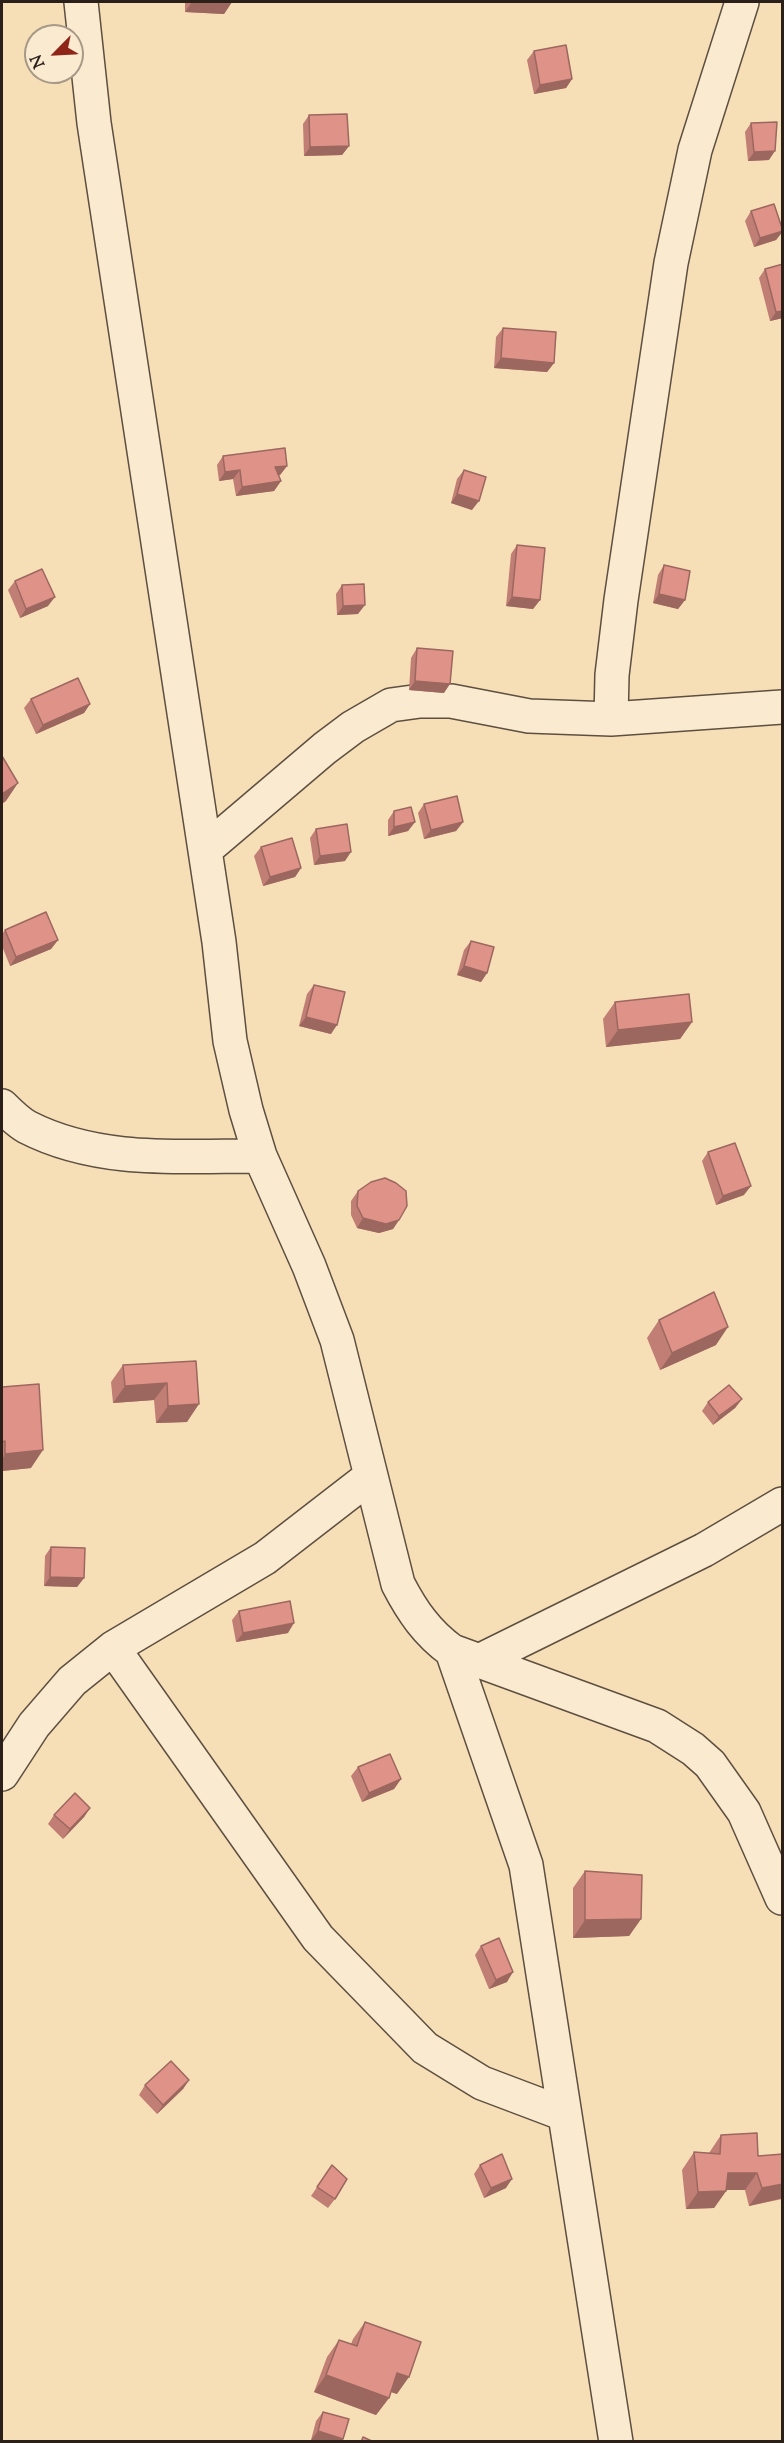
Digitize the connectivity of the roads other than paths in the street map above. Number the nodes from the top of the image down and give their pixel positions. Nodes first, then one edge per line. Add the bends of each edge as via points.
1 (81, 2) edge
2 (742, 2) edge
3 (783, 706) edge
4 (611, 719) junction
5 (205, 850) junction
6 (2, 1106) edge
7 (260, 1156) junction
8 (371, 1476) junction
9 (783, 1504) edge
10 (113, 1648) junction
11 (466, 1655) junction
12 (2, 1774) edge
13 (783, 1898) edge
14 (564, 2114) junction
15 (616, 2442) edge

1 - 5 street via 94,123
2 - 4 street via 695,150 671,263 621,600
3 - 4 street
4 - 5 street via 529,716 451,701 391,705 325,748
5 - 7 street via 230,1041
6 - 7 street via 26,1126 82,1148 132,1156
7 - 8 street via 337,1340
8 - 10 street via 265,1558
8 - 11 street via 398,1584 411,1609 433,1637
9 - 11 street via 704,1550
10 - 12 street via 72,1681 34,1725
10 - 14 street via 326,1946 425,2048 482,2083
11 - 13 street via 657,1726 693,1749 710,1764 744,1812
11 - 14 street via 526,1865
14 - 15 street

